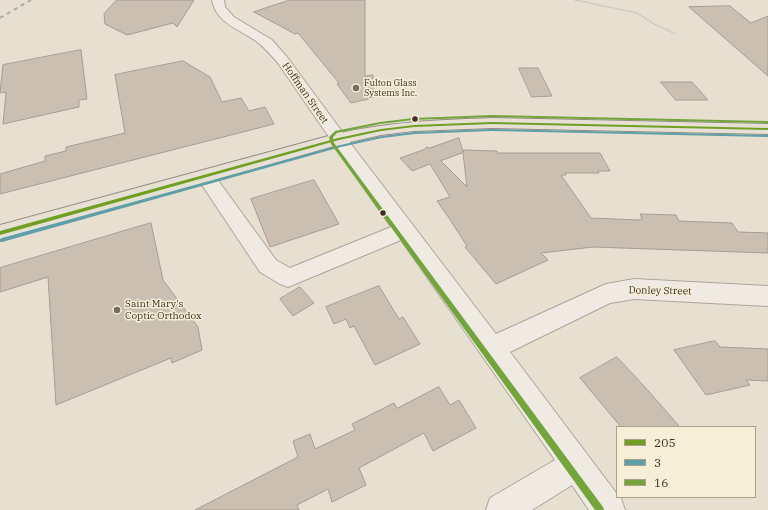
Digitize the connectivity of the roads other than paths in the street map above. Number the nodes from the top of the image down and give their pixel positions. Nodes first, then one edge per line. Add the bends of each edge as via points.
1 (218, 0) edge
2 (768, 129) edge
3 (338, 139) junction
4 (206, 176) junction
5 (405, 230) junction
6 (0, 233) edge
7 (768, 296) edge
8 (492, 348) junction
9 (576, 465) junction
10 (502, 510) edge
11 (609, 510) edge

1 - 3 street, Hoffman Street via 219,9 225,16 273,49
2 - 3 main road via 492,123 414,126
3 - 4 main road
3 - 5 street, Hoffman Street
4 - 5 street via 268,266 288,278
4 - 6 main road
5 - 8 street, Hoffman Street
7 - 8 street, Donley Street via 634,289 606,294
8 - 9 street, Hoffman Street
9 - 10 street
9 - 11 street, Hoffman Street

